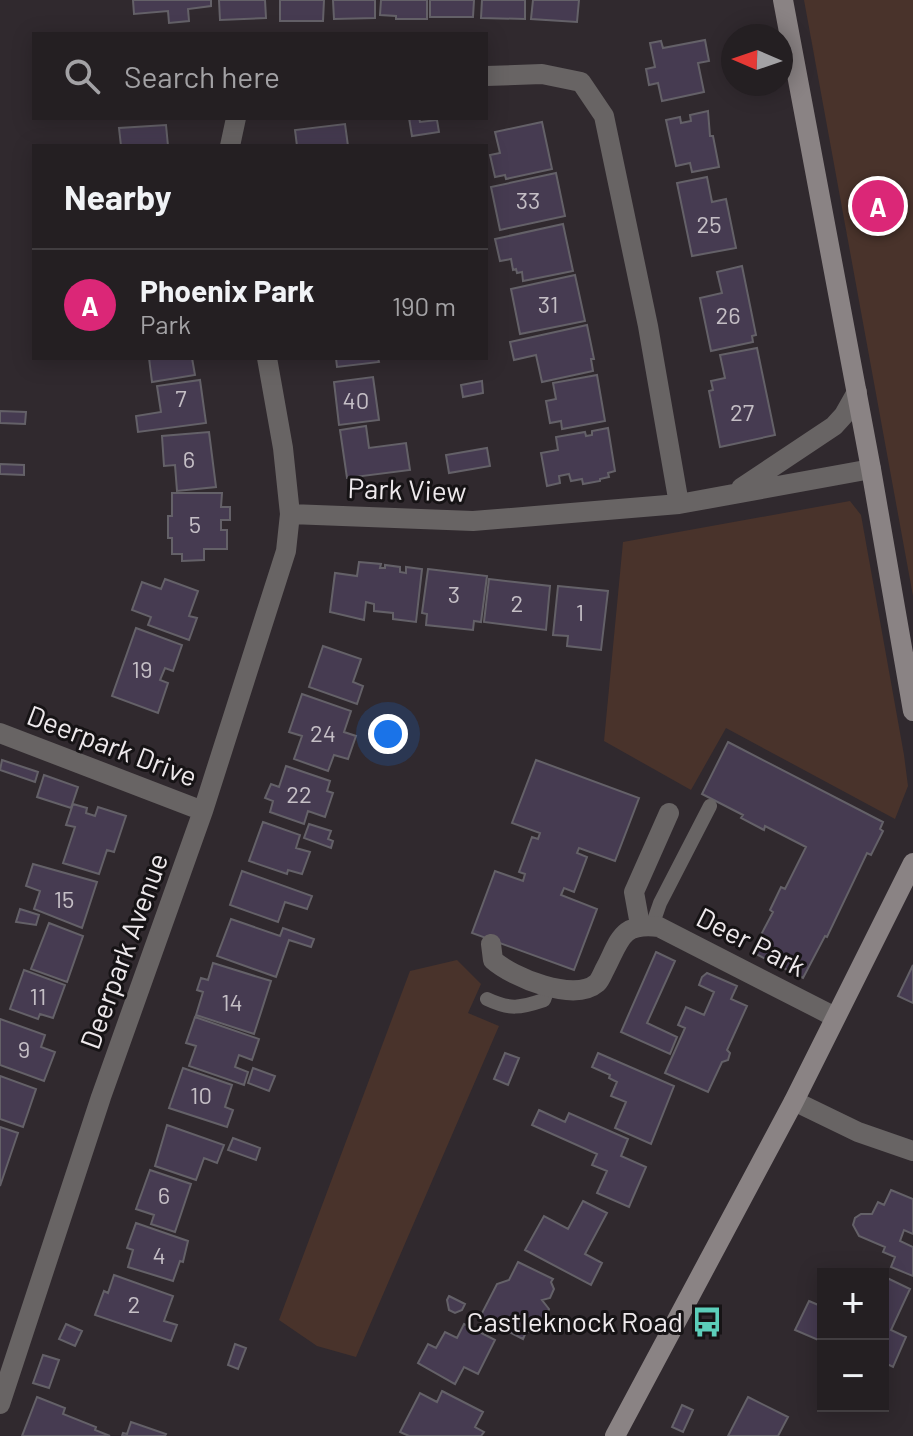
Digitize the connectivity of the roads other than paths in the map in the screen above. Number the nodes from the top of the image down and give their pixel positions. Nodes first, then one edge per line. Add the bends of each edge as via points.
1 (783, 0) edge
2 (488, 76) edge
3 (236, 120) edge
4 (230, 144) edge
5 (267, 360) edge
6 (857, 392) junction
7 (871, 469) junction
8 (731, 494) junction
9 (679, 504) junction
10 (290, 514) junction
11 (913, 711) edge
12 (0, 733) edge
13 (710, 806) dead end
14 (203, 811) junction
15 (669, 813) dead end
16 (913, 863) edge
17 (646, 926) junction
18 (491, 944) dead end
19 (549, 986) junction
20 (487, 999) dead end
21 (835, 1017) junction
22 (794, 1101) junction
23 (913, 1151) edge
24 (0, 1404) edge
25 (615, 1436) edge

1 - 6 main road
2 - 9 street via 542,74 581,82 604,116
3 - 4 street
5 - 10 street
6 - 7 main road
6 - 8 street, Park View via 834,426
7 - 8 street, Park View
7 - 11 main road
8 - 9 street, Park View
9 - 10 street, Park View via 473,521
10 - 14 street, Deerpark Avenue via 286,551
12 - 14 street, Deerpark Drive
13 - 17 lane
14 - 24 street, Deerpark Avenue
15 - 17 street via 634,892
16 - 21 main road
17 - 19 street via 620,937 599,981 588,988
17 - 21 street, Deer Park via 659,927
18 - 19 street via 493,960 501,967
19 - 20 lane via 544,1000 529,1005 506,1008
21 - 22 main road
22 - 23 street
22 - 25 main road

